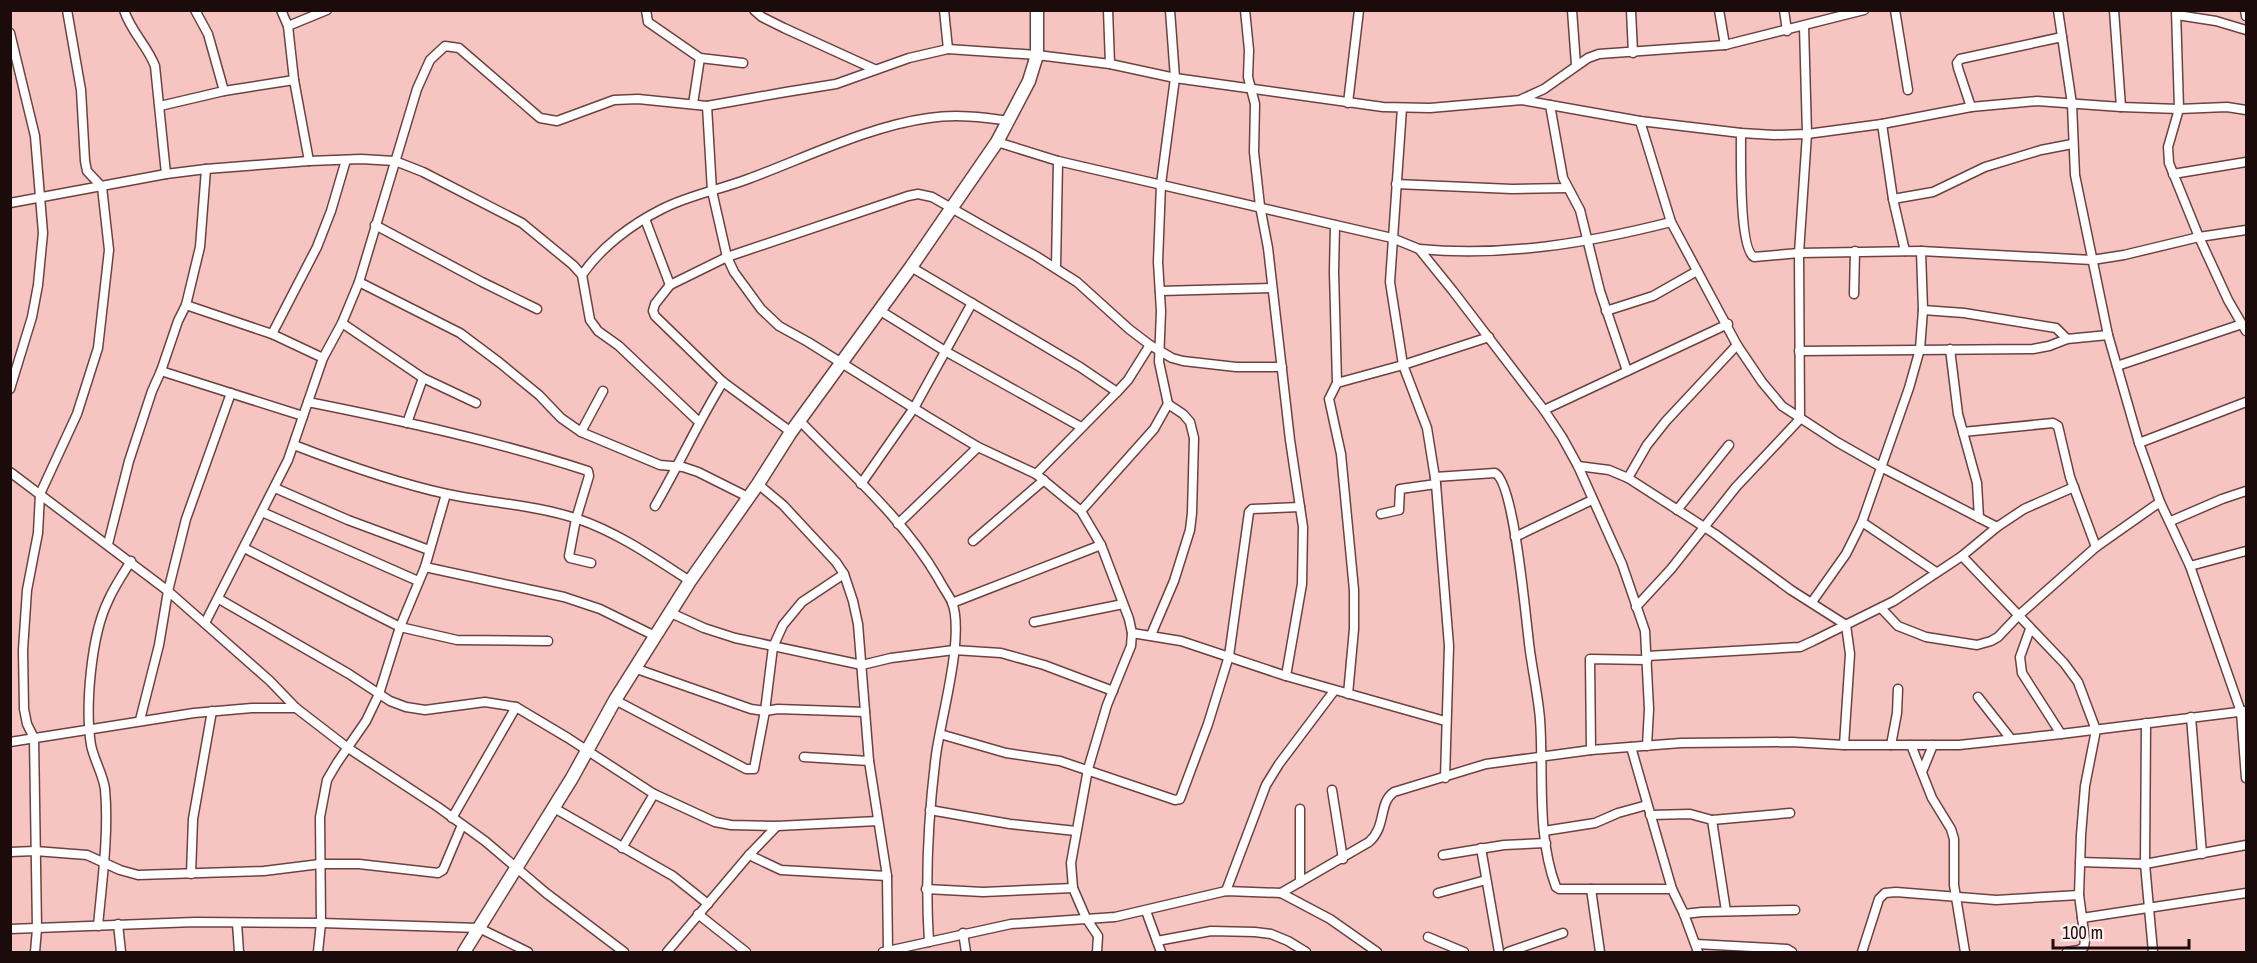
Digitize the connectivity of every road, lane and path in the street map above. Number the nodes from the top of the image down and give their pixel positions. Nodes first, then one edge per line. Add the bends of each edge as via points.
1 (67, 10) edge
2 (124, 10) edge
3 (195, 10) edge
4 (281, 10) edge
5 (327, 10) edge
6 (646, 10) edge
7 (754, 10) edge
8 (944, 10) edge
9 (1037, 10) edge
10 (1108, 10) edge
11 (1170, 10) edge
12 (1245, 10) edge
13 (1359, 10) edge
14 (1572, 10) edge
15 (1631, 10) edge
16 (1719, 10) edge
17 (1784, 10) edge
18 (1864, 10) edge
19 (1895, 10) edge
20 (2058, 10) edge
21 (2114, 10) edge
22 (2245, 10) edge
23 (2177, 13) edge
24 (2247, 16) edge
25 (288, 26) junction
26 (1804, 27) junction
27 (2247, 30) edge
28 (1787, 31) junction
29 (10, 33) edge
30 (2062, 37) junction
31 (1725, 45) junction
32 (948, 49) junction
33 (1633, 53) junction
34 (1037, 55) junction
35 (700, 58) junction
36 (743, 63) dead end
37 (1110, 64) junction
38 (1576, 65) junction
39 (874, 69) junction
40 (1175, 78) junction
41 (294, 80) junction
42 (1251, 89) junction
43 (1908, 90) dead end
44 (224, 91) junction
45 (1522, 100) junction
46 (1348, 103) junction
47 (693, 104) junction
48 (2072, 104) junction
49 (1550, 105) junction
50 (160, 106) junction
51 (707, 106) junction
52 (1971, 107) junction
53 (2121, 107) junction
54 (2244, 107) edge
55 (1402, 108) junction
56 (2179, 109) junction
57 (1010, 121) junction
58 (1640, 121) junction
59 (1882, 124) junction
60 (1741, 133) junction
61 (1807, 134) junction
62 (997, 142) junction
63 (2072, 144) junction
64 (346, 160) junction
65 (309, 161) junction
66 (395, 161) junction
67 (1058, 161) junction
68 (2247, 162) edge
69 (206, 169) junction
70 (166, 174) junction
71 (2174, 174) junction
72 (1161, 184) junction
73 (1396, 184) junction
74 (102, 187) junction
75 (1567, 188) junction
76 (712, 191) junction
77 (39, 198) junction
78 (1893, 199) junction
79 (10, 202) edge
80 (1260, 206) junction
81 (951, 207) junction
82 (645, 219) junction
83 (1671, 222) junction
84 (375, 225) junction
85 (1335, 225) junction
86 (2247, 230) edge
87 (2199, 237) junction
88 (1392, 238) junction
89 (1587, 241) junction
90 (1419, 249) junction
91 (1855, 251) junction
92 (1905, 251) junction
93 (1921, 251) junction
94 (1799, 253) junction
95 (727, 257) junction
96 (2092, 260) junction
97 (911, 267) junction
98 (1056, 268) junction
99 (1697, 272) junction
100 (582, 275) junction
101 (359, 282) junction
102 (670, 285) junction
103 (1272, 288) junction
104 (1160, 291) junction
105 (1854, 294) dead end
106 (972, 303) junction
107 (186, 305) junction
108 (537, 309) dead end
109 (879, 310) junction
110 (1923, 310) junction
111 (1606, 311) junction
112 (342, 323) junction
113 (1728, 324) junction
114 (2244, 328) edge
115 (272, 334) junction
116 (2108, 335) junction
117 (1489, 337) junction
118 (2067, 339) junction
119 (1150, 345) junction
120 (1737, 345) junction
121 (1920, 349) junction
122 (1950, 349) junction
123 (945, 351) junction
124 (1159, 351) junction
125 (1799, 351) junction
126 (323, 358) junction
127 (842, 363) junction
128 (1403, 365) junction
129 (2117, 366) junction
130 (1282, 368) junction
131 (161, 371) junction
132 (1627, 371) junction
133 (423, 378) junction
134 (723, 382) junction
135 (1337, 382) junction
136 (10, 389) edge
137 (603, 391) dead end
138 (1117, 392) junction
139 (231, 393) junction
140 (308, 402) junction
141 (2247, 402) edge
142 (476, 403) dead end
143 (1168, 404) junction
144 (914, 408) junction
145 (1544, 410) junction
146 (303, 416) junction
147 (1800, 419) junction
148 (800, 421) junction
149 (699, 422) junction
150 (407, 423) junction
151 (1082, 427) junction
152 (581, 432) junction
153 (791, 432) junction
154 (1963, 432) junction
155 (2139, 443) junction
156 (294, 445) junction
157 (1729, 445) dead end
158 (978, 447) junction
159 (678, 466) junction
160 (1578, 466) junction
161 (1881, 467) junction
162 (10, 472) edge
163 (1036, 474) junction
164 (1628, 478) junction
165 (1044, 480) junction
166 (1435, 481) junction
167 (758, 484) junction
168 (861, 484) junction
169 (275, 488) junction
170 (2074, 488) junction
171 (2247, 491) edge
172 (40, 494) junction
173 (446, 494) junction
174 (748, 498) junction
175 (1592, 500) junction
176 (2160, 502) junction
177 (655, 506) dead end
178 (1300, 507) junction
179 (1677, 510) junction
180 (1081, 511) junction
181 (262, 512) junction
182 (1381, 514) dead end
183 (1979, 518) junction
184 (576, 519) junction
185 (2171, 521) junction
186 (1862, 522) junction
187 (898, 524) junction
188 (1703, 526) junction
189 (1997, 527) junction
190 (1515, 537) junction
191 (974, 541) dead end
192 (108, 544) junction
193 (1101, 545) junction
194 (2096, 547) junction
195 (244, 548) junction
196 (429, 550) junction
197 (2247, 551) edge
198 (1962, 556) junction
199 (131, 561) junction
200 (591, 563) dead end
201 (2190, 566) junction
202 (424, 567) junction
203 (1936, 572) junction
204 (844, 574) junction
205 (418, 581) junction
206 (690, 581) junction
207 (168, 591) junction
208 (219, 599) junction
209 (1812, 602) junction
210 (952, 603) junction
211 (1123, 604) junction
212 (1636, 607) junction
213 (1881, 608) junction
214 (671, 613) junction
215 (2018, 616) junction
216 (1034, 622) dead end
217 (205, 623) junction
218 (1846, 625) junction
219 (400, 627) junction
220 (2030, 629) junction
221 (1132, 633) junction
222 (1151, 635) junction
223 (655, 636) junction
224 (548, 641) dead end
225 (773, 647) junction
226 (954, 650) junction
227 (1229, 656) junction
228 (1647, 658) junction
229 (862, 665) junction
230 (634, 668) junction
231 (1286, 676) junction
232 (1898, 689) dead end
233 (1113, 691) junction
234 (1334, 691) junction
235 (379, 694) junction
236 (1348, 694) junction
237 (1978, 697) dead end
238 (615, 700) junction
239 (516, 707) junction
240 (296, 708) junction
241 (212, 711) junction
242 (765, 711) junction
243 (2244, 711) edge
244 (865, 712) junction
245 (2191, 717) junction
246 (140, 720) junction
247 (1445, 721) junction
248 (2146, 723) junction
249 (89, 730) junction
250 (2096, 730) junction
251 (940, 734) junction
252 (2061, 734) junction
253 (33, 738) junction
254 (2011, 739) junction
255 (10, 742) edge
256 (1844, 745) junction
257 (1891, 745) junction
258 (1911, 745) junction
259 (1933, 745) junction
260 (1647, 746) junction
261 (1631, 747) junction
262 (348, 748) junction
263 (1591, 750) junction
264 (587, 751) junction
265 (1541, 756) junction
266 (804, 757) dead end
267 (869, 761) junction
268 (1088, 769) junction
269 (1922, 772) junction
270 (1444, 778) junction
271 (2247, 778) edge
272 (1332, 790) dead end
273 (654, 794) junction
274 (1647, 805) junction
275 (554, 808) junction
276 (1300, 809) dead end
277 (930, 810) junction
278 (1790, 813) dead end
279 (1650, 815) junction
280 (452, 818) junction
281 (1712, 820) junction
282 (878, 821) junction
283 (462, 825) junction
284 (777, 826) junction
285 (1076, 831) junction
286 (1544, 831) junction
287 (1546, 843) junction
288 (2247, 845) edge
289 (622, 848) junction
290 (1481, 848) junction
291 (35, 850) junction
292 (10, 852) edge
293 (2202, 854) junction
294 (749, 855) junction
295 (1443, 855) dead end
296 (1343, 859) junction
297 (104, 862) junction
298 (2080, 862) junction
299 (320, 864) junction
300 (2145, 864) junction
301 (517, 867) junction
302 (191, 873) junction
303 (887, 876) junction
304 (1486, 880) junction
305 (1300, 882) junction
306 (1073, 888) junction
307 (926, 889) junction
308 (1591, 889) junction
309 (1672, 889) junction
310 (1226, 891) junction
311 (1281, 892) junction
312 (1438, 892) dead end
313 (2247, 893) edge
314 (2079, 896) junction
315 (1957, 897) junction
316 (708, 904) junction
317 (2148, 909) junction
318 (1795, 910) dead end
319 (1146, 911) junction
320 (1726, 911) junction
321 (698, 914) junction
322 (1684, 914) junction
323 (1086, 918) junction
324 (2082, 918) junction
325 (237, 922) junction
326 (321, 923) junction
327 (118, 924) junction
328 (98, 926) junction
329 (479, 928) junction
330 (10, 929) edge
331 (36, 929) junction
332 (963, 933) junction
333 (1563, 933) dead end
334 (1428, 938) dead end
335 (1157, 940) junction
336 (929, 942) junction
337 (1697, 948) edge
338 (35, 952) edge
339 (121, 952) edge
340 (239, 952) edge
341 (318, 952) edge
342 (464, 952) edge
343 (528, 952) edge
344 (624, 952) edge
345 (667, 952) edge
346 (746, 952) edge
347 (883, 952) edge
348 (888, 952) edge
349 (966, 952) edge
350 (1097, 952) edge
351 (1161, 952) edge
352 (1306, 952) edge
353 (1377, 952) edge
354 (1464, 952) edge
355 (1499, 952) edge
356 (1508, 952) edge
357 (1600, 952) edge
358 (1792, 952) edge
359 (1862, 952) edge
360 (1965, 952) edge
361 (2067, 952) edge
362 (2153, 952) edge

1 - 74 street via 81,90 85,161 87,171
2 - 50 street via 131,29 156,66
3 - 44 street via 208,34
4 - 25 street
5 - 25 street
6 - 35 street via 648,22
7 - 39 street
8 - 32 street
9 - 34 street
10 - 37 street
11 - 40 street
12 - 42 street
13 - 46 street
14 - 38 street
15 - 33 street
16 - 31 street
17 - 28 street
18 - 26 street
19 - 43 street
20 - 30 street
21 - 53 street
22 - 24 street
23 - 27 street
23 - 56 street
25 - 41 street
26 - 28 street
26 - 61 street
28 - 31 street
29 - 77 street via 35,136
30 - 48 street
30 - 52 street via 1960,59 1958,68
31 - 33 street
32 - 34 street
32 - 39 street
33 - 38 street via 1599,54
34 - 37 street
34 - 57 street
35 - 36 street
35 - 47 street
37 - 40 street
38 - 45 street
39 - 51 street via 836,84
40 - 42 street
40 - 72 street
41 - 44 street
41 - 65 street
42 - 46 street
42 - 80 street
44 - 50 street
45 - 49 street
45 - 55 street
46 - 55 street
47 - 51 street
47 - 66 street via 614,100 548,121 459,48 445,46 430,60 417,89
48 - 52 street via 2037,102
48 - 53 street
48 - 63 street
49 - 58 street
49 - 75 street
50 - 70 street
51 - 76 street
52 - 59 street
53 - 56 street
54 - 56 street
55 - 73 street
56 - 71 street via 2168,147
57 - 62 street
57 - 76 street via 954,115 890,126
58 - 60 street
58 - 83 street
59 - 61 street
59 - 78 street
60 - 61 street
60 - 94 street via 1747,249 1754,257
61 - 94 street
62 - 67 street
62 - 81 street
63 - 78 street via 1985,167 1933,192
63 - 96 street
64 - 65 street
64 - 66 street
64 - 115 street via 316,247
65 - 69 street
66 - 84 street
66 - 100 street via 522,224
67 - 72 street
67 - 98 street
68 - 71 street
69 - 70 street
69 - 107 street via 200,247
70 - 74 street
71 - 87 street
72 - 80 street
72 - 104 street
73 - 75 street
73 - 88 street
74 - 77 street
74 - 172 street via 109,250 98,348 77,414
75 - 89 street via 1580,210
76 - 82 street via 689,197
76 - 95 street
77 - 79 street
77 - 136 street via 43,232 38,285
78 - 92 street
80 - 85 street
80 - 103 street
81 - 95 street via 932,197 908,195
81 - 97 street
81 - 98 street
82 - 100 street via 602,251
82 - 102 street
83 - 89 street
83 - 99 street
84 - 101 street
84 - 108 street
85 - 88 street
85 - 135 street
86 - 87 street
87 - 96 street
87 - 114 street
88 - 90 street
88 - 128 street via 1390,282
89 - 90 street via 1538,249
89 - 111 street
90 - 117 street
91 - 92 street
91 - 94 street
91 - 105 street
92 - 93 street
93 - 96 street
93 - 110 street
94 - 125 street
95 - 102 street
95 - 127 street via 771,320
96 - 116 street
97 - 106 street
97 - 109 street
98 - 119 street
99 - 111 street via 1653,296
99 - 113 street
100 - 149 street via 590,320 598,331
101 - 112 street
101 - 152 street via 460,333
102 - 134 street via 655,304 655,316
103 - 104 street
103 - 130 street
104 - 124 street
106 - 123 street
106 - 138 street
107 - 115 street
107 - 131 street
109 - 123 street
109 - 127 street
110 - 118 street via 2056,328
110 - 121 street
111 - 132 street
112 - 126 street
112 - 133 street
113 - 120 street
113 - 132 street
114 - 129 street
115 - 126 street
116 - 118 street
116 - 129 street
117 - 128 street
117 - 145 street
118 - 122 street via 2033,349
119 - 124 street
119 - 138 street
120 - 147 street via 1782,406
120 - 164 street via 1666,421
121 - 122 street
121 - 125 street
121 - 161 street
122 - 154 street
123 - 144 street
123 - 151 street
124 - 130 street via 1203,364
124 - 143 street
125 - 147 street
126 - 140 street
127 - 144 street
127 - 148 street
128 - 135 street
128 - 166 street via 1427,428
129 - 155 street
130 - 178 street
131 - 139 street
131 - 192 street via 129,461
132 - 145 street
133 - 142 street
133 - 150 street
134 - 149 street
134 - 153 street
135 - 236 street via 1329,399 1341,454 1354,590
137 - 152 street
138 - 151 street
139 - 146 street
139 - 207 street via 186,519
140 - 146 street
140 - 150 street
141 - 155 street
143 - 180 street via 1154,429
143 - 222 street via 1190,422 1194,438 1191,530
144 - 158 street
144 - 168 street
145 - 160 street
146 - 156 street
147 - 161 street
147 - 188 street
148 - 153 street
148 - 168 street
149 - 159 street
150 - 184 street via 525,451 588,471
151 - 163 street
152 - 159 street via 660,465
153 - 167 street
154 - 170 street via 2053,423 2058,426
154 - 183 street via 1977,483
155 - 176 street
156 - 169 street
156 - 173 street via 343,464
157 - 179 street
158 - 163 street
158 - 187 street
159 - 174 street
159 - 177 street
160 - 164 street via 1609,470
160 - 175 street
161 - 183 street
161 - 186 street
162 - 172 street
163 - 165 street
164 - 179 street
165 - 180 street
165 - 191 street
166 - 182 street via 1400,489 1399,510
166 - 190 street via 1499,474
166 - 247 street via 1449,646
167 - 174 street
167 - 204 street via 797,519
168 - 187 street
169 - 181 street
169 - 196 street
170 - 189 street via 2032,505
170 - 194 street
171 - 185 street
172 - 192 street
172 - 253 street via 23,651 24,709
173 - 184 street
173 - 196 street
174 - 206 street
175 - 190 street
175 - 212 street via 1622,564
176 - 185 street
176 - 194 street
178 - 227 street via 1249,512
178 - 231 street via 1302,584
179 - 188 street
180 - 193 street
181 - 195 street
181 - 205 street
183 - 189 street
184 - 200 street via 570,558
184 - 206 street via 634,545
185 - 201 street
186 - 203 street
186 - 209 street via 1846,554
187 - 210 street via 932,568
188 - 209 street
188 - 212 street
189 - 198 street
190 - 265 street via 1540,716
192 - 199 street
193 - 210 street
193 - 211 street
194 - 215 street
195 - 208 street
195 - 219 street
196 - 202 street
197 - 201 street
198 - 203 street
198 - 215 street
199 - 207 street
199 - 249 street via 99,623 91,670
201 - 243 street
202 - 205 street
202 - 223 street via 564,597 600,609
203 - 213 street
204 - 225 street via 802,602 783,625
204 - 229 street via 858,624
205 - 219 street
206 - 214 street
207 - 217 street
207 - 246 street
208 - 217 street
208 - 235 street
209 - 218 street
210 - 226 street
211 - 216 street
211 - 221 street
212 - 228 street via 1645,631
213 - 215 street via 1898,626 1909,631 1977,645 1998,637
213 - 218 street
214 - 223 street
214 - 225 street via 704,628
215 - 220 street
217 - 240 street
218 - 228 street via 1800,646
218 - 256 street via 1850,654
219 - 224 street via 458,640
219 - 235 street
220 - 250 street via 2078,682
220 - 252 street via 2020,657 2022,673
221 - 222 street
221 - 233 street via 1129,654
222 - 227 street
223 - 230 street
225 - 229 street
225 - 242 street
226 - 229 street
226 - 233 street via 1017,656
226 - 251 street
227 - 231 street
227 - 268 street via 1180,799
228 - 260 street
228 - 263 street via 1590,659
229 - 244 street
230 - 238 street
230 - 242 street via 737,705
231 - 234 street
232 - 257 street
233 - 268 street
234 - 236 street
234 - 310 street via 1266,785
235 - 239 street via 406,707 425,710 485,702
235 - 262 street
236 - 247 street
237 - 254 street
238 - 242 street via 751,771
238 - 264 street
239 - 264 street
239 - 280 street
240 - 241 street
240 - 262 street
241 - 246 street
241 - 302 street via 193,819
242 - 244 street
243 - 245 street
243 - 271 street
244 - 267 street
245 - 248 street
245 - 293 street
246 - 249 street
247 - 270 street
248 - 250 street
248 - 300 street
249 - 253 street
249 - 297 street via 105,786
250 - 252 street
250 - 298 street via 2085,786
251 - 268 street via 1006,753
251 - 277 street
252 - 254 street
253 - 255 street
253 - 291 street
254 - 259 street
256 - 257 street
256 - 260 street via 1792,741
257 - 258 street
258 - 259 street
258 - 269 street
259 - 269 street
260 - 261 street
261 - 263 street
261 - 274 street
262 - 280 street
262 - 299 street via 327,780 323,795
263 - 265 street
264 - 273 street
264 - 275 street
265 - 270 street via 1486,764
265 - 286 street
266 - 267 street
267 - 282 street
268 - 285 street
269 - 315 street via 1954,839
270 - 296 street via 1389,795 1377,834
272 - 296 street
273 - 284 street via 715,822
273 - 289 street
274 - 279 street
274 - 286 street via 1595,823
275 - 289 street
275 - 301 street
276 - 305 street
277 - 285 street
277 - 307 street
278 - 281 street
279 - 281 street via 1690,814
279 - 309 street
280 - 283 street
281 - 320 street
282 - 284 street
282 - 303 street
283 - 299 street via 441,872
283 - 301 street
284 - 294 street
285 - 306 street via 1071,863
286 - 287 street
287 - 290 street
287 - 308 street via 1556,887
288 - 293 street
289 - 316 street via 674,876
290 - 295 street
290 - 304 street
291 - 292 street
291 - 297 street via 87,855
291 - 331 street
293 - 300 street
294 - 303 street via 781,870
294 - 316 street
296 - 305 street
297 - 302 street via 138,875
297 - 328 street
298 - 300 street
298 - 314 street
299 - 302 street via 264,871
299 - 326 street
300 - 317 street
301 - 329 street
301 - 344 street
303 - 348 street
304 - 312 street
304 - 355 street
305 - 311 street
306 - 307 street
306 - 323 street
307 - 336 street
308 - 309 street
308 - 357 street
309 - 322 street
310 - 311 street
310 - 319 street
311 - 353 street via 1330,919
313 - 317 street
314 - 315 street via 2011,900
314 - 324 street
315 - 359 street via 1886,893 1879,899
315 - 360 street
316 - 321 street
317 - 324 street
317 - 362 street
318 - 320 street
319 - 323 street
319 - 335 street
320 - 322 street
321 - 345 street
321 - 346 street
322 - 337 street
323 - 332 street via 1011,924
323 - 350 street via 1098,936
324 - 361 street via 2084,947
325 - 326 street
325 - 327 street
325 - 340 street
326 - 329 street
326 - 341 street
327 - 328 street
327 - 339 street
328 - 331 street
329 - 342 street
329 - 343 street
330 - 331 street
331 - 338 street
332 - 336 street
332 - 349 street
333 - 356 street
334 - 354 street
335 - 351 street
335 - 352 street via 1202,932 1255,932 1271,934
336 - 348 street
337 - 358 street
347 - 348 street

